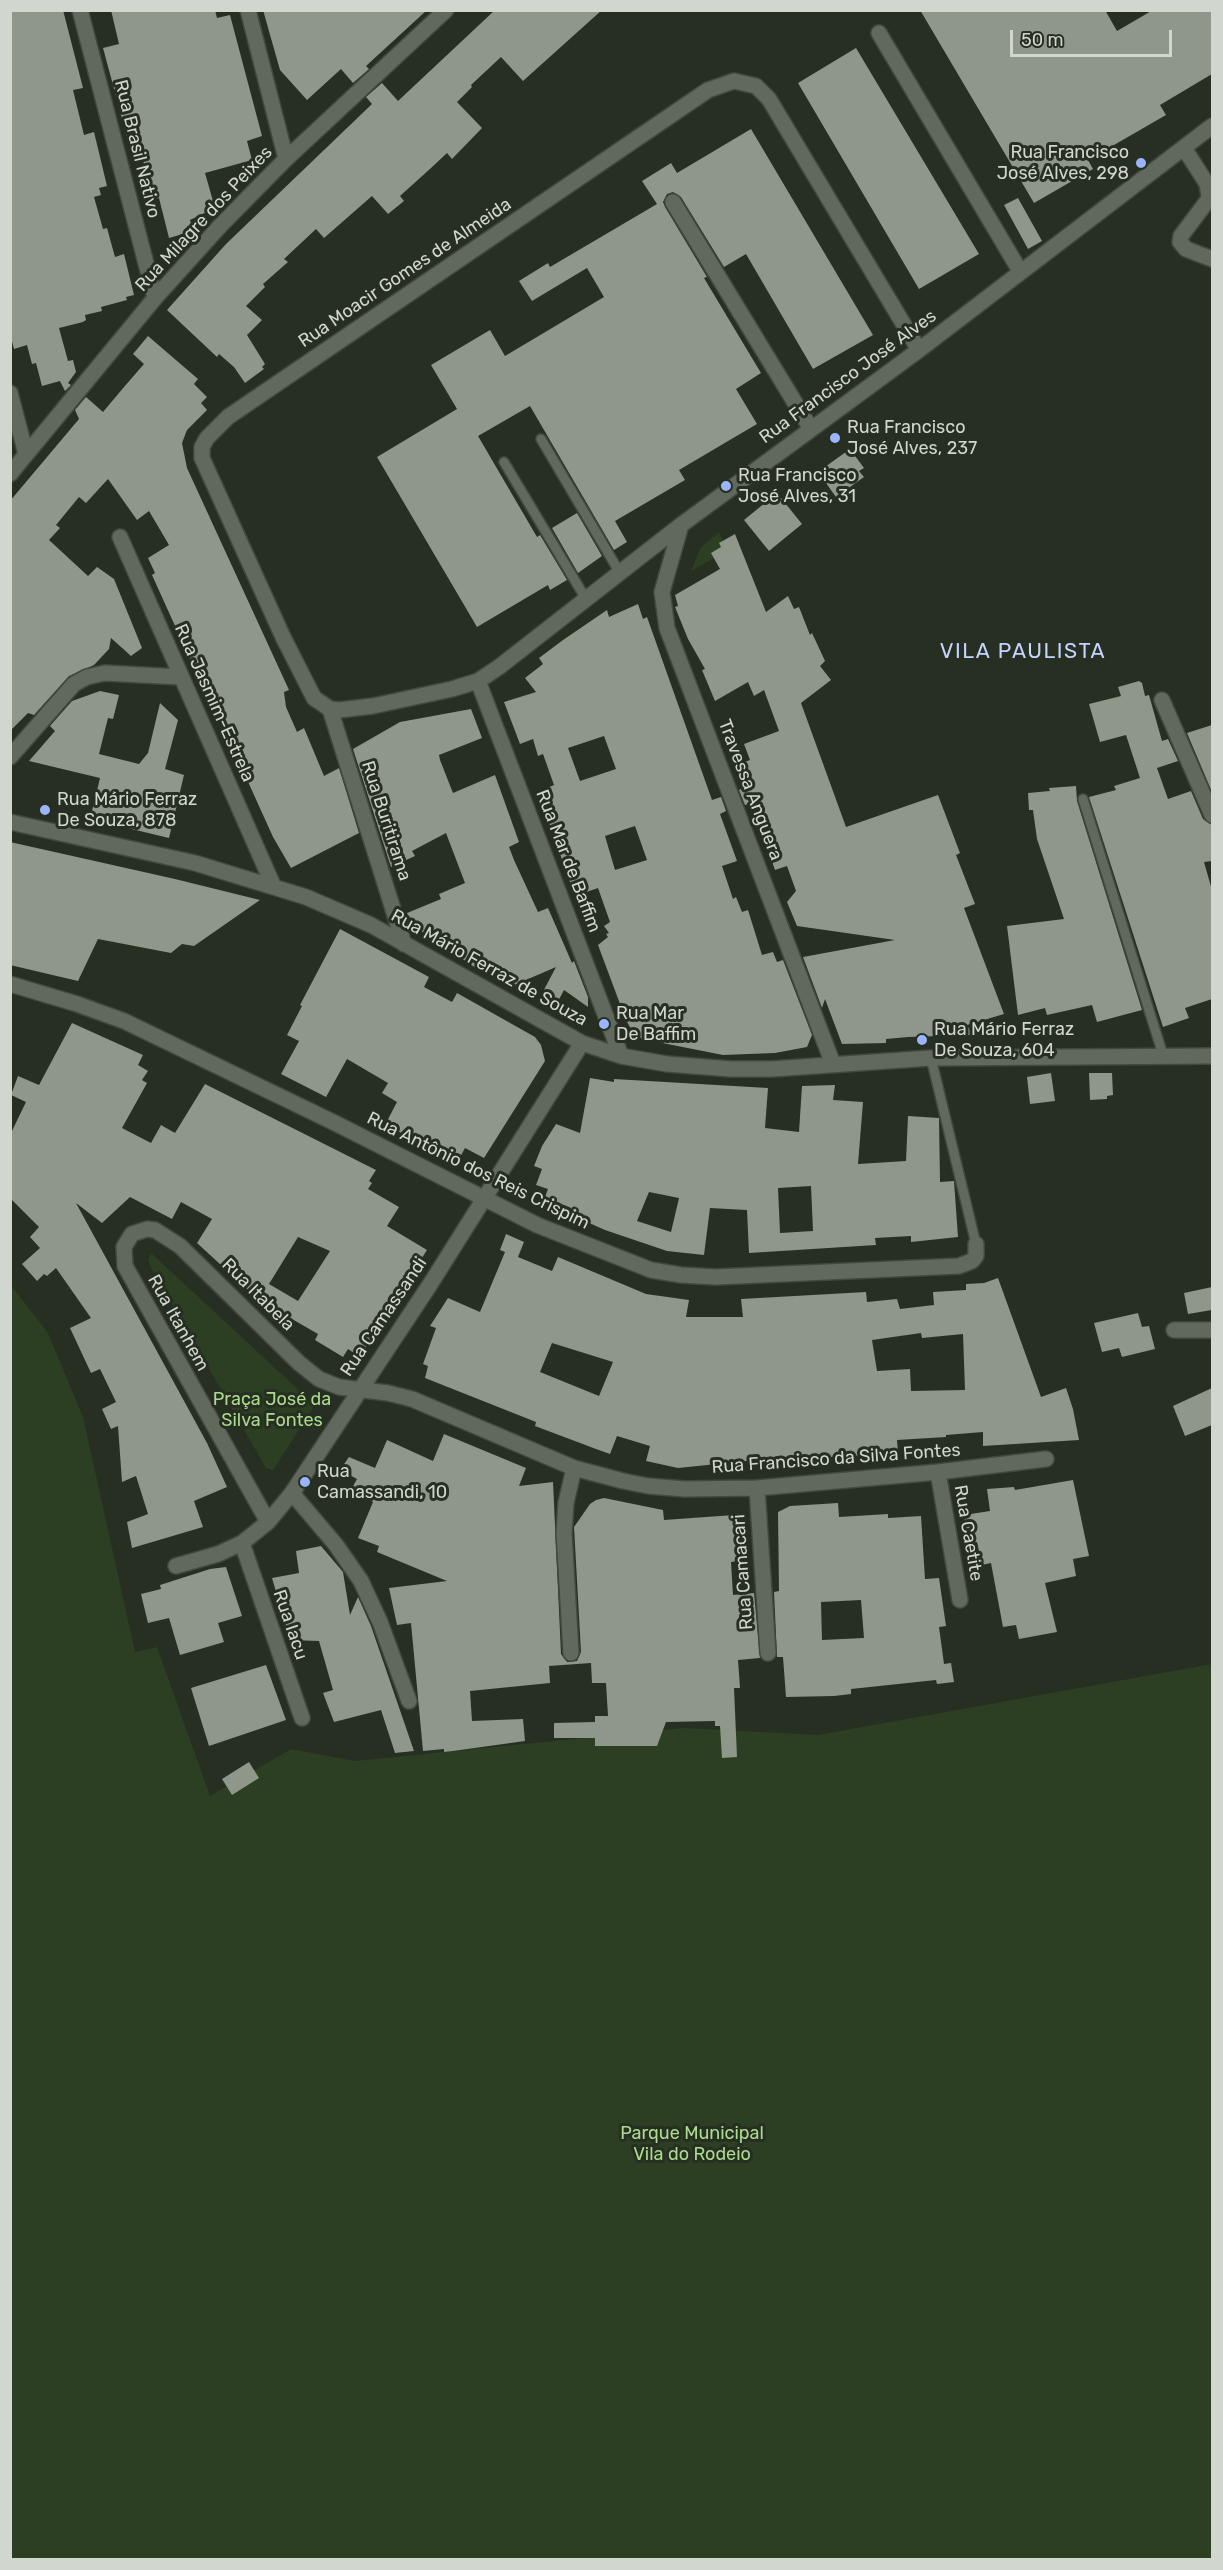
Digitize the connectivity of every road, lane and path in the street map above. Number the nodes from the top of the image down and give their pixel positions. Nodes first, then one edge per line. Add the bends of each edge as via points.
1 (80, 10) edge
2 (248, 10) edge
3 (446, 10) edge
4 (879, 33) dead end
5 (1212, 126) edge
6 (1184, 148) junction
7 (286, 159) junction
8 (673, 202) dead end
9 (1212, 259) edge
10 (1020, 271) junction
11 (155, 298) junction
12 (919, 350) junction
13 (10, 393) edge
14 (811, 429) junction
15 (541, 439) dead end
16 (26, 454) junction
17 (504, 462) dead end
18 (10, 474) edge
19 (681, 525) junction
20 (120, 537) dead end
21 (620, 573) junction
22 (586, 598) junction
23 (180, 677) junction
24 (478, 681) junction
25 (1162, 700) dead end
26 (330, 709) junction
27 (10, 757) edge
28 (1083, 799) dead end
29 (1212, 815) edge
30 (10, 822) edge
31 (273, 885) junction
32 (404, 944) junction
33 (10, 984) edge
34 (582, 1043) junction
35 (621, 1056) junction
36 (1212, 1056) edge
37 (931, 1058) junction
38 (1164, 1058) junction
39 (833, 1064) junction
40 (484, 1199) junction
41 (132, 1234) joint
42 (976, 1244) joint
43 (1174, 1330) dead end
44 (1212, 1330) edge
45 (359, 1390) junction
46 (1046, 1459) dead end
47 (574, 1468) junction
48 (938, 1472) junction
49 (757, 1488) junction
50 (292, 1493) junction
51 (268, 1522) junction
52 (242, 1544) junction
53 (177, 1566) dead end
54 (960, 1600) dead end
55 (571, 1653) dead end
56 (768, 1653) dead end
57 (409, 1701) dead end
58 (302, 1718) dead end

1 - 11 street, Rua Brasil Nativo
2 - 7 street
3 - 7 street, Rua Milagre dos Peixes
4 - 10 street
5 - 6 street, Rua Francisco José Alves
6 - 9 street via 1207,184 1209,196 1180,236 1180,242 1186,249
6 - 10 street, Rua Francisco José Alves
7 - 11 street, Rua Milagre dos Peixes
8 - 14 street
10 - 12 street, Rua Francisco José Alves
11 - 16 street, Rua Milagre dos Peixes
12 - 14 street, Rua Francisco José Alves
12 - 26 street, Rua Moacir Gomes de Almeida via 769,99 756,86 744,82 722,83 708,90 228,417 207,438 202,447 206,469 308,690
13 - 16 street
14 - 19 street, Rua Francisco José Alves
15 - 21 lane
16 - 18 street, Rua Milagre dos Peixes
17 - 22 lane
19 - 21 street, Rua Francisco José Alves
19 - 39 street, Travessa Anguera via 662,592 667,628
20 - 23 street, Rua Jasmim-Estrela
21 - 22 street, Rua Francisco José Alves
22 - 24 street, Rua Francisco José Alves
23 - 27 street via 105,673 87,677 74,684
23 - 31 street, Rua Jasmim-Estrela
24 - 26 street via 373,706
24 - 35 street, Rua Mar de Baffim
25 - 29 street
26 - 32 street, Rua Buritirama
28 - 38 lane
30 - 31 street, Rua Mário Ferraz de Souza via 195,863
31 - 32 street, Rua Mário Ferraz de Souza via 371,925
32 - 34 street, Rua Mário Ferraz de Souza
33 - 40 street, Rua Antônio dos Reis Crispim via 124,1021
34 - 35 street, Rua Mário Ferraz de Souza
34 - 40 street, Rua Camassandi
35 - 39 street, Rua Mário Ferraz de Souza via 731,1069
36 - 38 street, Rua Mário Ferraz de Souza
37 - 38 street, Rua Mário Ferraz de Souza
37 - 39 street, Rua Mário Ferraz de Souza
37 - 42 lane
40 - 42 street, Rua Antônio dos Reis Crispim via 537,1225 641,1266 681,1275 716,1277 959,1266 976,1256
40 - 45 street, Rua Camassandi
41 - 45 street, Rua Itabela via 155,1230 180,1246 299,1363 319,1378
41 - 51 street, Rua Itanhem via 126,1240 123,1255 133,1282
43 - 44 street
45 - 47 street, Rua Francisco da Silva Fontes via 412,1399
45 - 50 street, Rua Camassandi
46 - 48 street, Rua Francisco da Silva Fontes
47 - 49 street, Rua Francisco da Silva Fontes via 648,1486
47 - 55 street via 564,1533
48 - 49 street, Rua Francisco da Silva Fontes
48 - 54 street, Rua Caetite
49 - 56 street, Rua Camacari
50 - 51 street, Rua Camassandi
50 - 57 street via 362,1581
51 - 52 street, Rua Camassandi
52 - 53 street, Rua Camassandi
52 - 58 street, Rua Iacu

